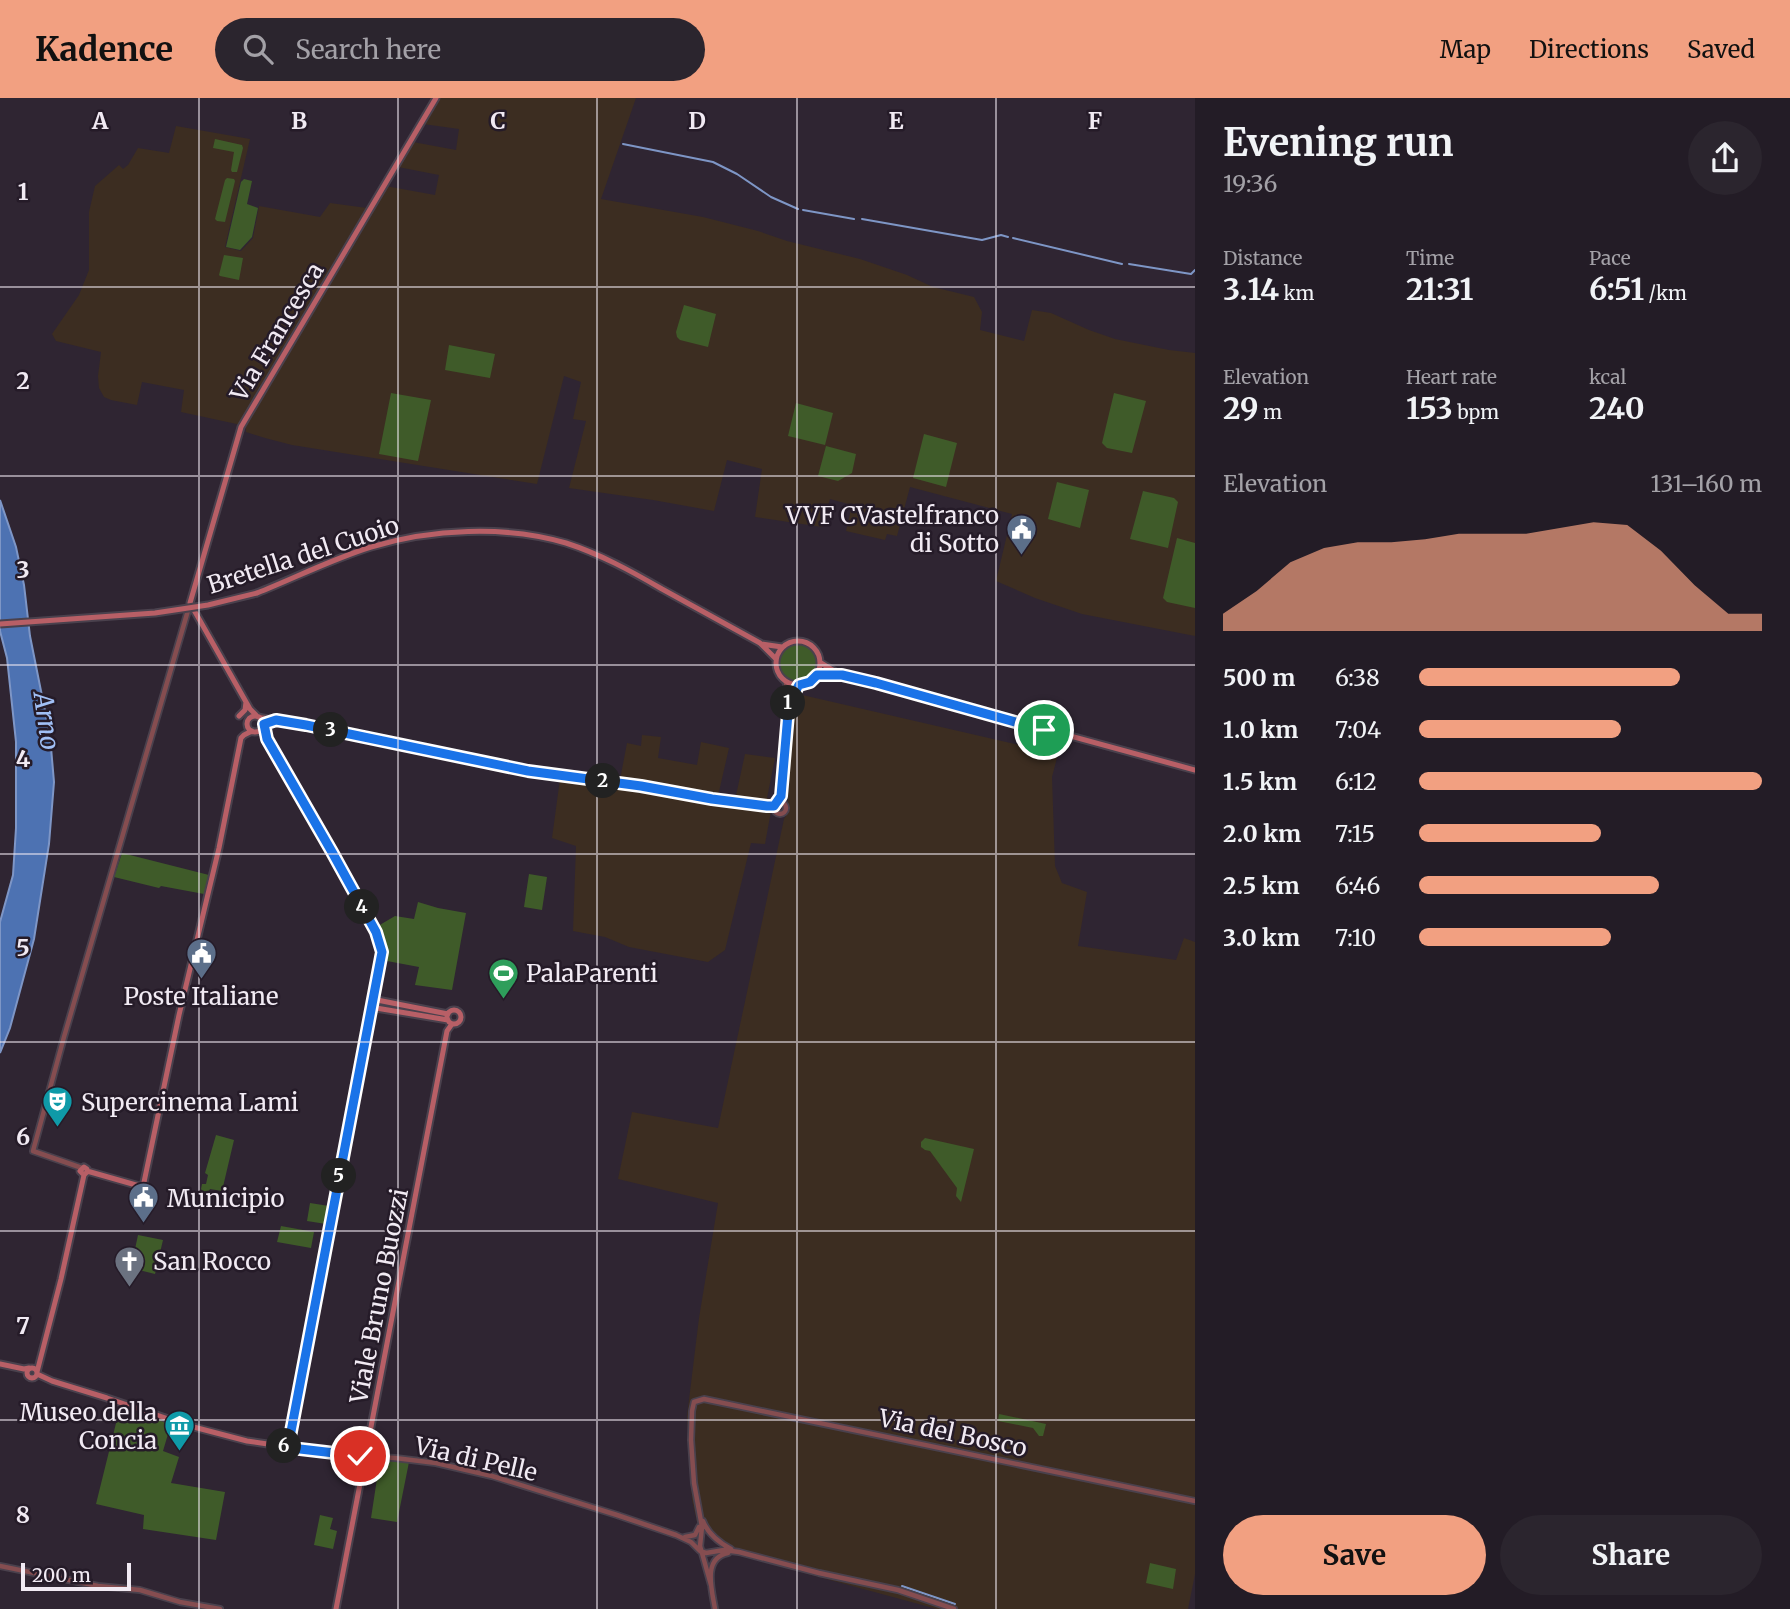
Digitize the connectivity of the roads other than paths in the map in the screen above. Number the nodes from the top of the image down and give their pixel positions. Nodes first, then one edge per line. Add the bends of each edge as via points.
1 (436, 98) edge
2 (190, 603) junction
3 (0, 624) edge
4 (760, 643) junction
5 (782, 647) junction
6 (776, 659) junction
7 (820, 663) junction
8 (817, 675) junction
9 (842, 675) junction
10 (786, 682) junction
11 (799, 685) junction
12 (246, 702) junction
13 (789, 702) junction
14 (239, 716) dead end
15 (256, 716) junction
16 (276, 720) junction
17 (264, 724) junction
18 (255, 732) junction
19 (267, 739) junction
20 (1195, 770) edge
21 (781, 796) junction
22 (785, 804) junction
23 (775, 806) junction
24 (372, 999) junction
25 (370, 1007) junction
26 (449, 1019) junction
27 (84, 1171) junction
28 (0, 1365) edge
29 (37, 1373) junction
30 (282, 1446) junction
31 (365, 1457) junction
32 (1195, 1501) edge
33 (699, 1512) junction
34 (676, 1535) junction
35 (700, 1551) junction
36 (738, 1552) junction
37 (0, 1566) edge
38 (711, 1585) junction
39 (220, 1609) edge
40 (336, 1609) edge
41 (715, 1609) edge
42 (954, 1609) edge

1 - 2 main road, Via Francesca via 241,427
2 - 12 main road
2 - 27 street via 33,1151
3 - 4 main road, Bretella del Cuoio, bridge via 208,605 257,593 370,547 468,530 565,543 605,558
4 - 5 main road, Bretella del Cuoio
4 - 6 main road, Bretella del Cuoio
5 - 6 main road
5 - 7 main road, Bretella del Cuoio via 806,642 819,655
6 - 10 main road, Bretella del Cuoio via 778,674
7 - 8 main road
7 - 9 main road, Bretella del Cuoio
8 - 9 main road, Bretella del Cuoio
8 - 11 main road, Bretella del Cuoio
9 - 20 main road, Bretella del Cuoio
10 - 11 main road
10 - 13 street
11 - 13 street
12 - 14 main road
12 - 15 main road
13 - 21 street
15 - 16 street
15 - 17 main road
15 - 18 main road via 247,724
16 - 17 street
16 - 23 street via 528,771
17 - 18 main road
17 - 19 main road
18 - 19 main road
18 - 27 main road via 241,738 143,1187
19 - 24 main road via 378,938 382,952
21 - 22 street
21 - 23 street
22 - 23 street via 780,801
22 - 23 street via 786,809 778,814
24 - 25 main road
24 - 26 main road
25 - 26 main road
25 - 30 main road via 289,1442
26 - 31 main road, Viale Bruno Buozzi
27 - 29 main road
28 - 29 main road via 24,1370 32,1378
29 - 30 main road, Via di Pelle via 186,1426
30 - 31 street, Via di Pelle
31 - 34 street, Via di Pelle via 436,1463 492,1476
31 - 40 main road, Viale Bruno Buozzi
32 - 33 street, Via del Bosco via 704,1399 693,1404 691,1425
33 - 34 street via 696,1534
33 - 35 street
33 - 36 street via 709,1533
34 - 35 street, Via di Pelle
35 - 36 street
35 - 38 street
36 - 38 street via 716,1559
36 - 42 street via 898,1590
37 - 39 street
38 - 41 street

